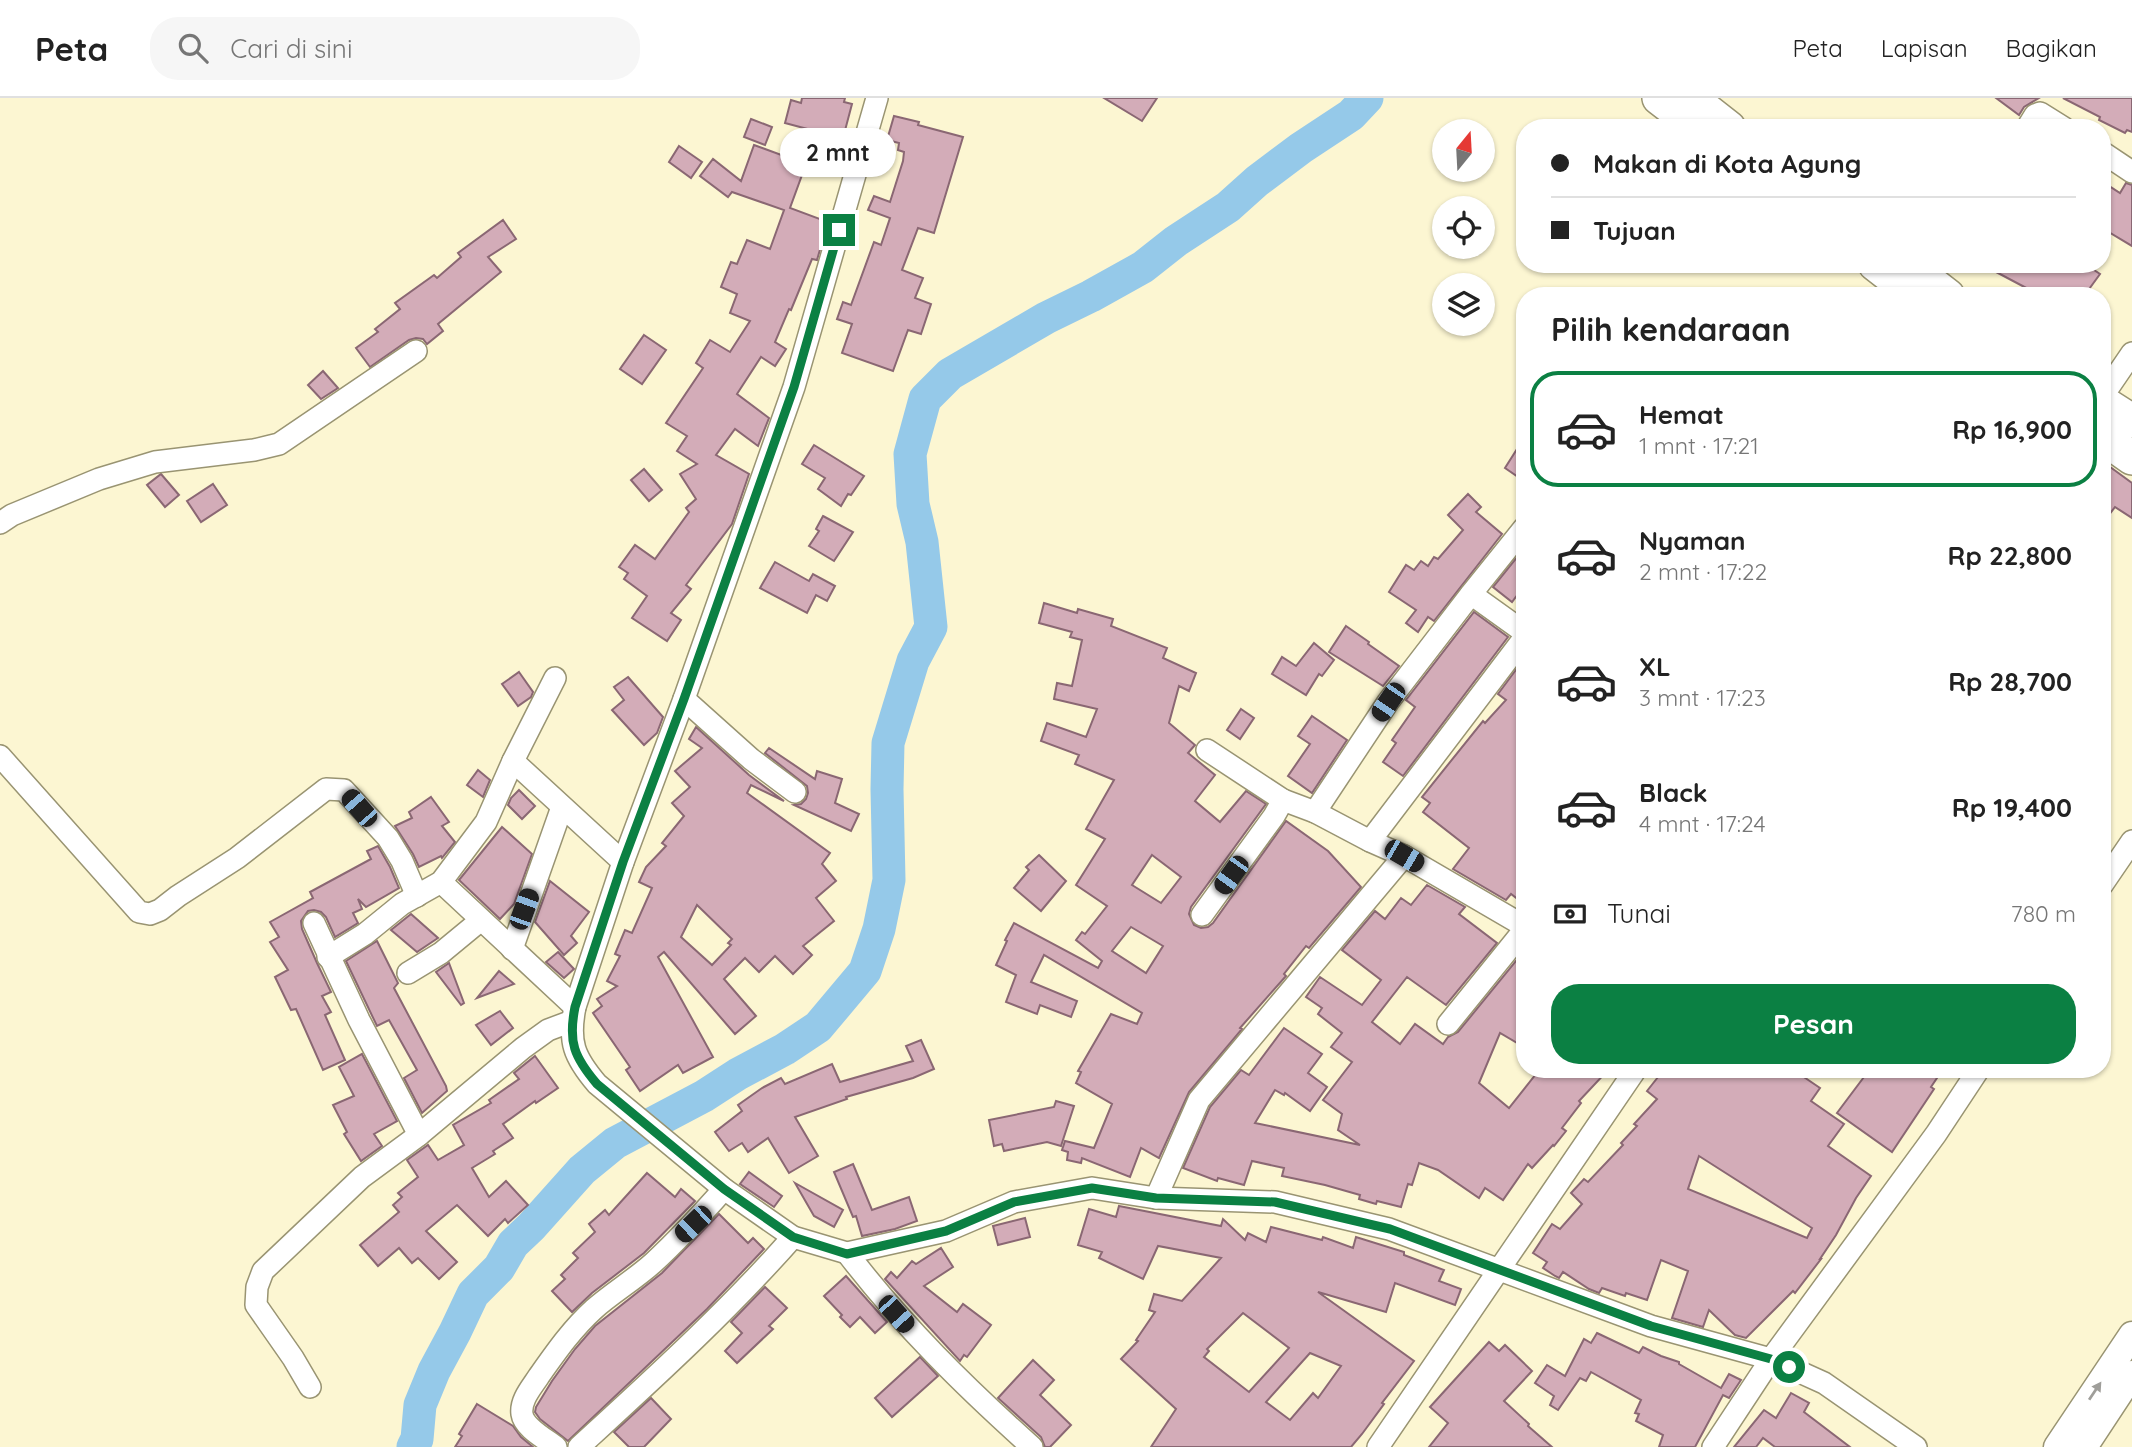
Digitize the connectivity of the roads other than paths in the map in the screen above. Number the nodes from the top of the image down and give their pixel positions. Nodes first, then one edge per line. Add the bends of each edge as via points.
1 (877, 98) edge
2 (1659, 98) edge
3 (1691, 98) edge
4 (1686, 119) edge
5 (1718, 119) edge
6 (2032, 119) edge
7 (2050, 119) edge
8 (2111, 158) edge
9 (2132, 172) edge
10 (1904, 273) edge
11 (1929, 281) edge
12 (416, 351) dead end
13 (2132, 352) edge
14 (2111, 385) edge
15 (2111, 406) edge
16 (2132, 421) edge
17 (2111, 443) edge
18 (2132, 458) edge
19 (0, 523) edge
20 (1516, 538) edge
21 (1471, 594) junction
22 (1516, 626) edge
23 (1516, 649) edge
24 (555, 677) dead end
25 (684, 699) junction
26 (1207, 750) dead end
27 (0, 756) edge
28 (513, 761) junction
29 (795, 792) dead end
30 (1283, 800) junction
31 (562, 807) junction
32 (1315, 812) junction
33 (1370, 841) junction
34 (2132, 841) edge
35 (1404, 856) junction
36 (623, 862) junction
37 (2111, 872) edge
38 (441, 882) junction
39 (417, 896) junction
40 (1202, 915) dead end
41 (481, 920) junction
42 (314, 923) dead end
43 (1516, 923) edge
44 (1516, 938) edge
45 (512, 949) junction
46 (328, 957) junction
47 (408, 973) dead end
48 (573, 1014) junction
49 (1448, 1024) dead end
50 (1630, 1078) edge
51 (1973, 1078) edge
52 (419, 1135) junction
53 (724, 1189) junction
54 (1156, 1198) junction
55 (793, 1237) junction
56 (847, 1254) junction
57 (1499, 1268) junction
58 (2132, 1335) edge
59 (1771, 1359) junction
60 (2128, 1371) edge
61 (310, 1387) dead end
62 (556, 1447) edge
63 (579, 1447) edge
64 (1031, 1447) edge
65 (1378, 1447) edge
66 (1713, 1447) edge
67 (1916, 1447) edge
68 (2057, 1447) edge
69 (2084, 1447) edge

1 - 25 street via 794,387
2 - 4 highway
3 - 5 highway
6 - 7 street via 2040,113
8 - 9 street
10 - 11 highway
12 - 19 street via 279,444 155,462 99,479
13 - 14 street
15 - 16 highway
17 - 18 highway
20 - 21 street
21 - 22 street
21 - 32 street via 1388,702
23 - 33 street
24 - 28 street
25 - 29 street
25 - 36 street
26 - 30 street
27 - 39 street via 139,912 160,910 326,789 344,790 388,838
28 - 31 street
28 - 38 street via 486,822
30 - 32 street
30 - 40 street
31 - 36 street
31 - 45 street
32 - 33 street
33 - 35 street
34 - 37 street
35 - 43 street
35 - 54 street via 1199,1100
36 - 48 street
38 - 39 street
38 - 41 street
39 - 46 street
41 - 45 street
41 - 47 street
42 - 46 street
44 - 49 street
45 - 48 street
46 - 52 street
48 - 52 street via 531,1042
48 - 53 street via 572,1042 580,1064 597,1084
50 - 57 street
51 - 59 street
52 - 61 street via 362,1177 263,1271 256,1305
53 - 55 street
53 - 62 street via 652,1264 573,1329 527,1393 523,1418
54 - 56 street via 1079,1190 1014,1202 946,1231
54 - 57 street via 1275,1202 1390,1229
55 - 56 street
55 - 63 street via 761,1274
56 - 64 street via 928,1349
57 - 59 street via 1651,1326
57 - 65 street
58 - 60 street
59 - 66 street
59 - 67 street via 1824,1383
68 -> 60 street
60 - 69 street

